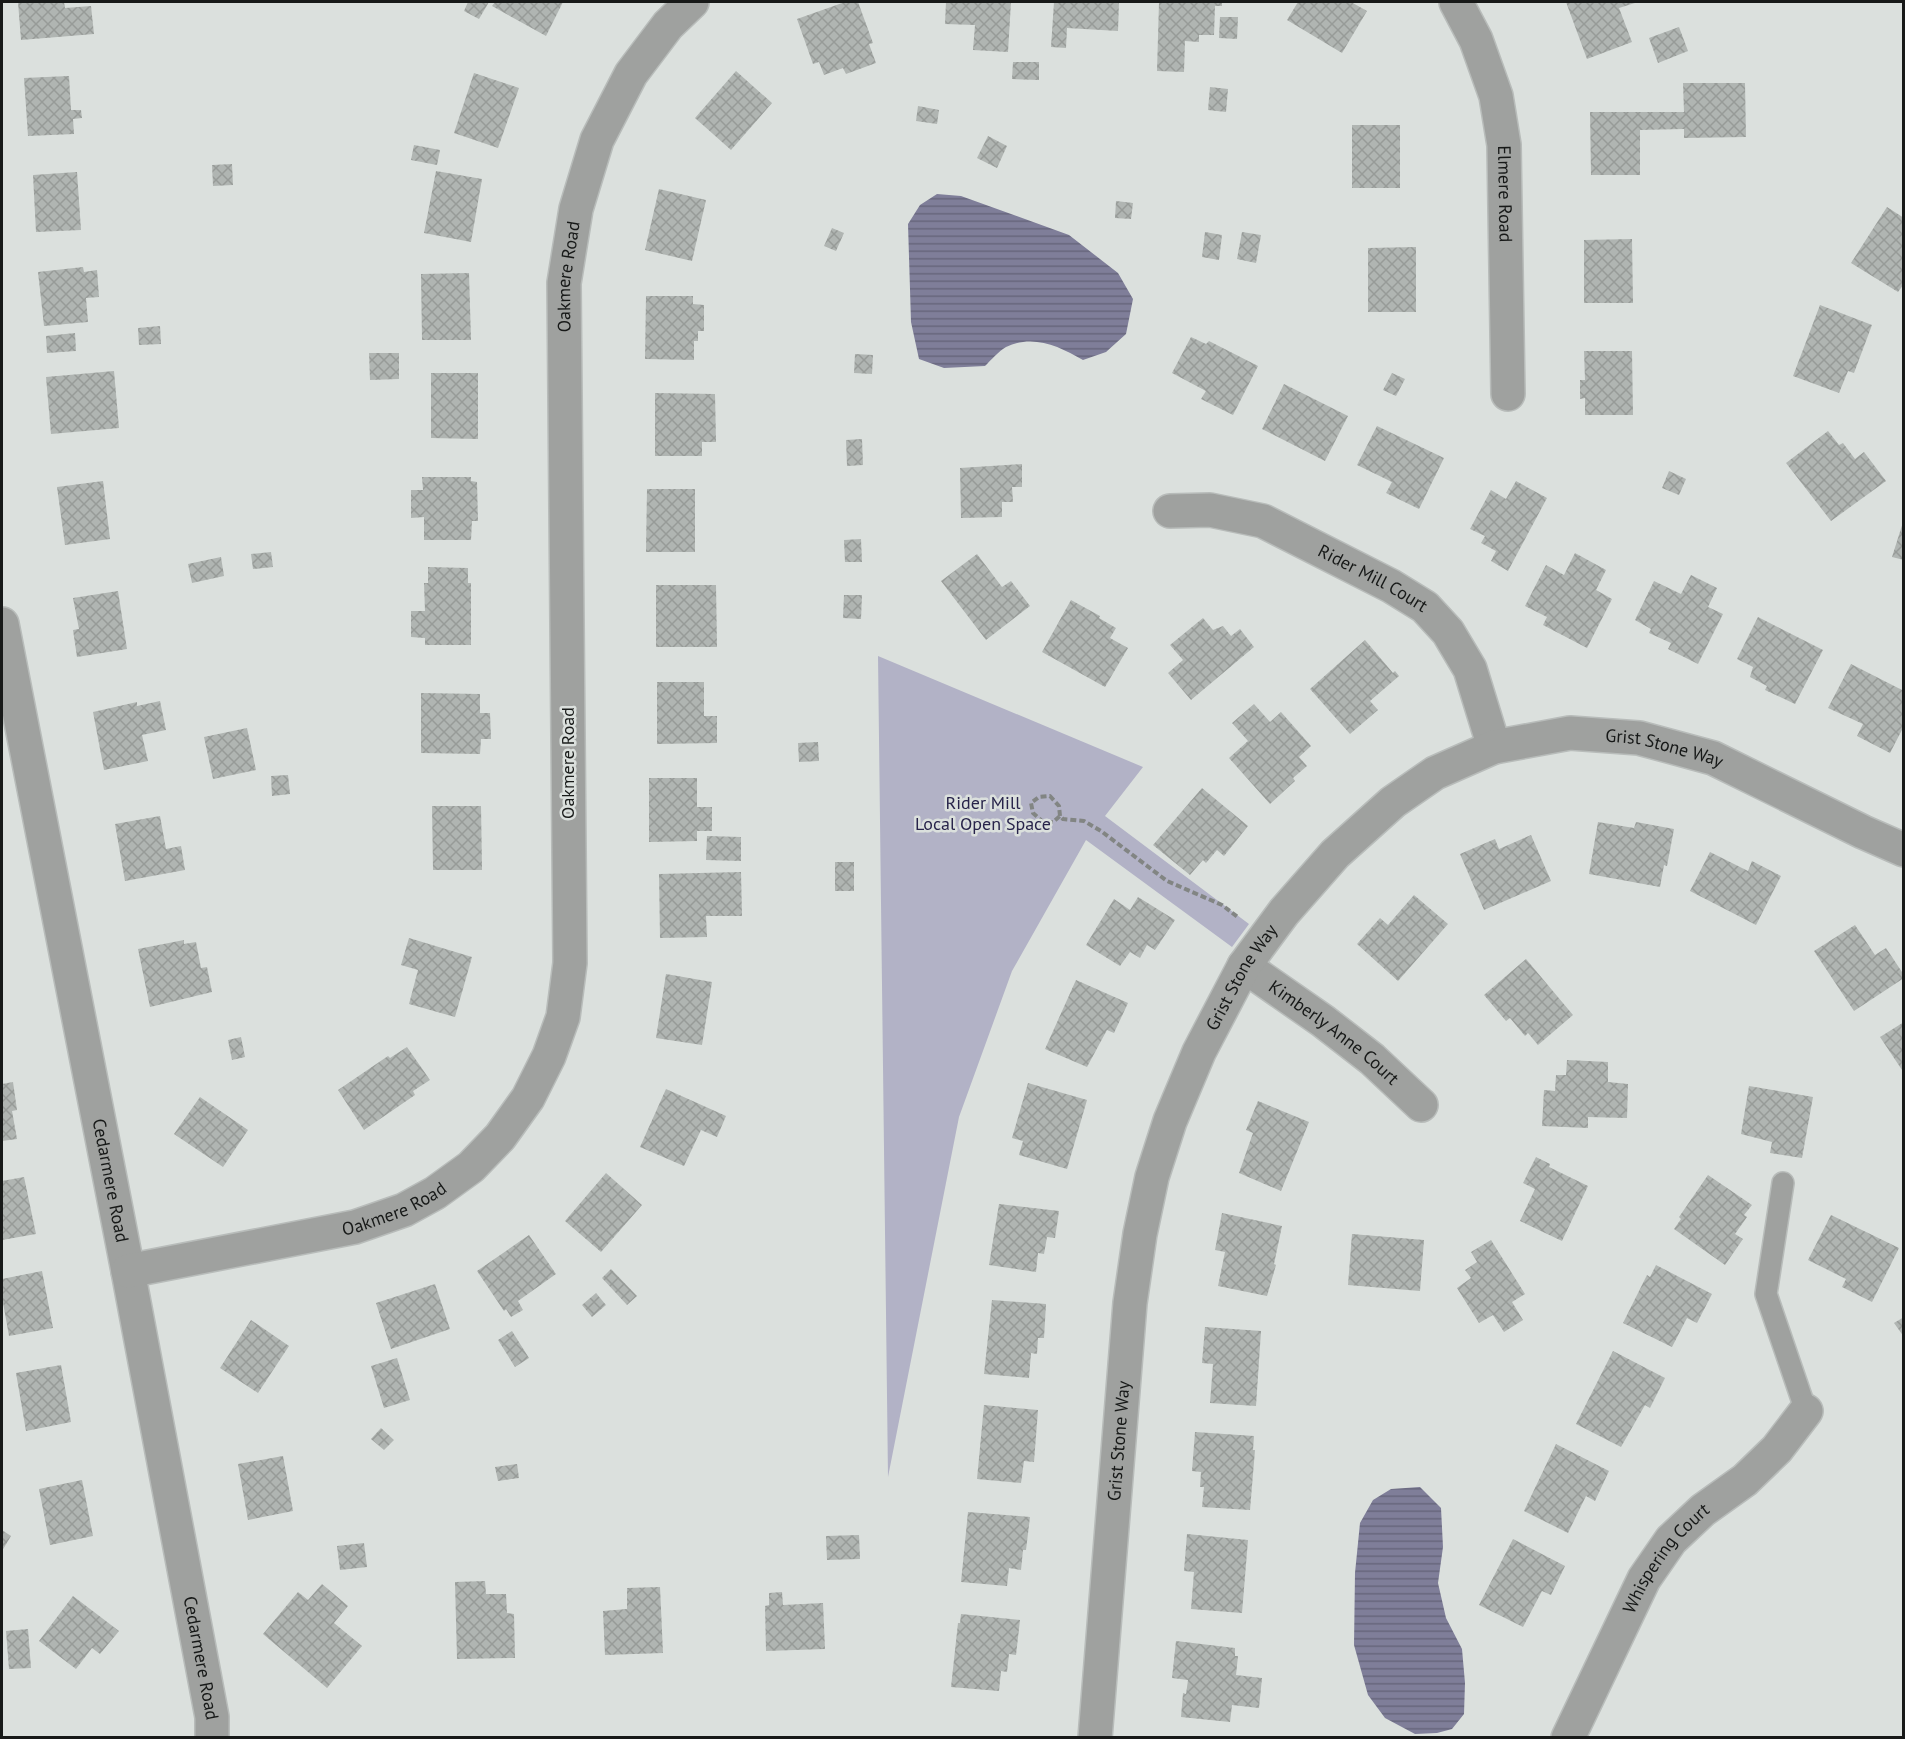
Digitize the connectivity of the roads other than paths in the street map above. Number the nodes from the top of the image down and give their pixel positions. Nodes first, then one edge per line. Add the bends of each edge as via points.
1 (692, 2) edge
2 (1456, 2) edge
3 (1508, 394) dead end
4 (1170, 511) dead end
5 (2, 624) edge
6 (1494, 747) junction
7 (1904, 850) edge
8 (1244, 966) junction
9 (1421, 1105) dead end
10 (1783, 1183) dead end
11 (128, 1271) junction
12 (1806, 1411) joint
13 (213, 1737) edge
14 (1095, 1737) edge
15 (1568, 1737) edge

1 - 11 street, Oakmere Road via 668,25 631,74 597,140 576,208 564,283 570,963 563,1017 549,1056 528,1098 500,1137 471,1167 404,1210 355,1227
2 - 3 street, Elmere Road via 1476,40 1496,96 1504,146
4 - 6 street, Rider Mill Court via 1210,510 1263,521 1425,607 1448,632 1470,669
5 - 11 street, Cedarmere Road
6 - 7 street, Grist Stone Way via 1570,733 1639,738 1713,758
6 - 8 street, Grist Stone Way via 1435,773 1393,802 1335,854 1284,912
8 - 9 street, Kimberly Anne Court via 1364,1053
8 - 14 street, Grist Stone Way via 1199,1052 1170,1121 1152,1177 1140,1234 1129,1315
10 - 12 lane via 1766,1294
11 - 13 street, Cedarmere Road
12 - 15 street, Whispering Court via 1777,1449 1745,1480 1703,1510 1671,1540 1644,1579

